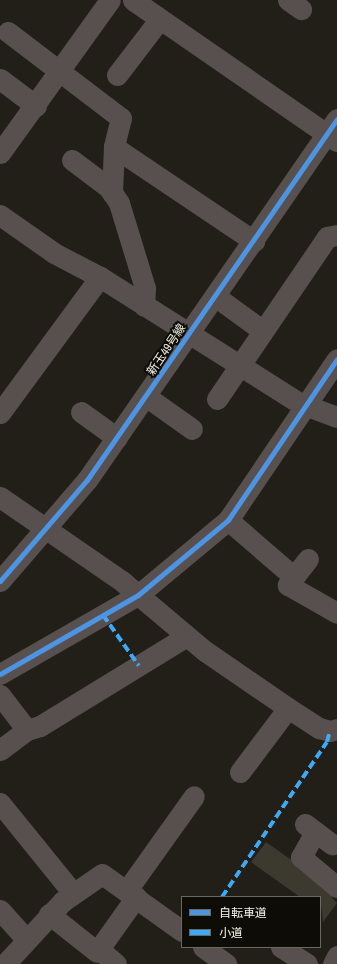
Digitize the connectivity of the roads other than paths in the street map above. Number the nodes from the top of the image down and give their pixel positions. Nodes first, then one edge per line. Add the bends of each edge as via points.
1 (110, 0) edge
2 (132, 0) edge
3 (159, 20) junction
4 (8, 32) dead end
5 (60, 72) junction
6 (118, 75) dead end
7 (0, 79) edge
8 (36, 106) junction
9 (334, 131) edge
10 (114, 147) junction
11 (0, 153) edge
12 (72, 160) dead end
13 (112, 193) junction
14 (0, 215) edge
15 (337, 235) edge
16 (254, 241) junction
17 (100, 277) junction
18 (215, 296) junction
19 (144, 306) junction
20 (263, 331) junction
21 (188, 336) junction
22 (337, 359) edge
23 (239, 366) junction
24 (147, 397) junction
25 (217, 399) dead end
26 (307, 407) junction
27 (81, 412) dead end
28 (0, 413) edge
29 (337, 417) edge
30 (192, 429) dead end
31 (117, 438) junction
32 (0, 497) edge
33 (228, 520) junction
34 (48, 530) junction
35 (308, 559) dead end
36 (294, 577) junction
37 (0, 581) edge
38 (138, 595) junction
39 (337, 613) edge
40 (187, 636) junction
41 (0, 674) edge
42 (0, 695) edge
43 (288, 708) junction
44 (337, 729) edge
45 (27, 730) junction
46 (0, 750) edge
47 (240, 772) dead end
48 (194, 796) dead end
49 (0, 802) edge
50 (332, 844) dead end
51 (337, 887) edge
52 (73, 893) junction
53 (132, 894) junction
54 (0, 910) edge
55 (50, 914) junction
56 (181, 930) edge
57 (26, 939) junction
58 (282, 948) edge
59 (94, 955) edge
60 (337, 956) edge
61 (5, 964) edge
62 (116, 964) edge
63 (306, 964) edge
64 (333, 964) edge

1 - 5 street
2 - 3 street
3 - 6 street
3 - 9 street
4 - 5 street
5 - 8 street
5 - 10 street via 121,118
7 - 8 street
8 - 11 street
9 - 16 street, 新玉49号線
10 - 13 street
10 - 16 street
12 - 13 street
13 - 19 street via 138,256 145,288
14 - 17 street via 54,253
15 - 20 street via 327,237
16 - 18 street, 新玉49号線
17 - 19 street
17 - 28 street
18 - 20 street
18 - 21 street, 新玉49号線
19 - 21 street
20 - 23 street
21 - 23 street
21 - 24 street, 新玉49号線
22 - 26 street
23 - 25 street
23 - 26 street
24 - 30 street
24 - 31 street, 新玉49号線
26 - 29 street
26 - 33 street
27 - 31 street
31 - 34 street, 新玉49号線
32 - 34 street
33 - 36 street
33 - 38 street
34 - 37 street, 新玉49号線
34 - 38 street
35 - 36 street
36 - 39 street via 288,585
38 - 40 street
38 - 41 street
40 - 43 street
40 - 45 street via 40,726
42 - 45 street
43 - 44 street via 319,728 330,731
43 - 47 street
45 - 46 street
48 - 53 street
49 - 52 street
50 - 51 street via 310,827 300,857
52 - 53 street via 102,874
52 - 55 street
53 - 56 street
53 - 59 street
54 - 57 street
55 - 57 street
55 - 59 street
57 - 61 street
58 - 63 street
59 - 62 street
60 - 64 street

